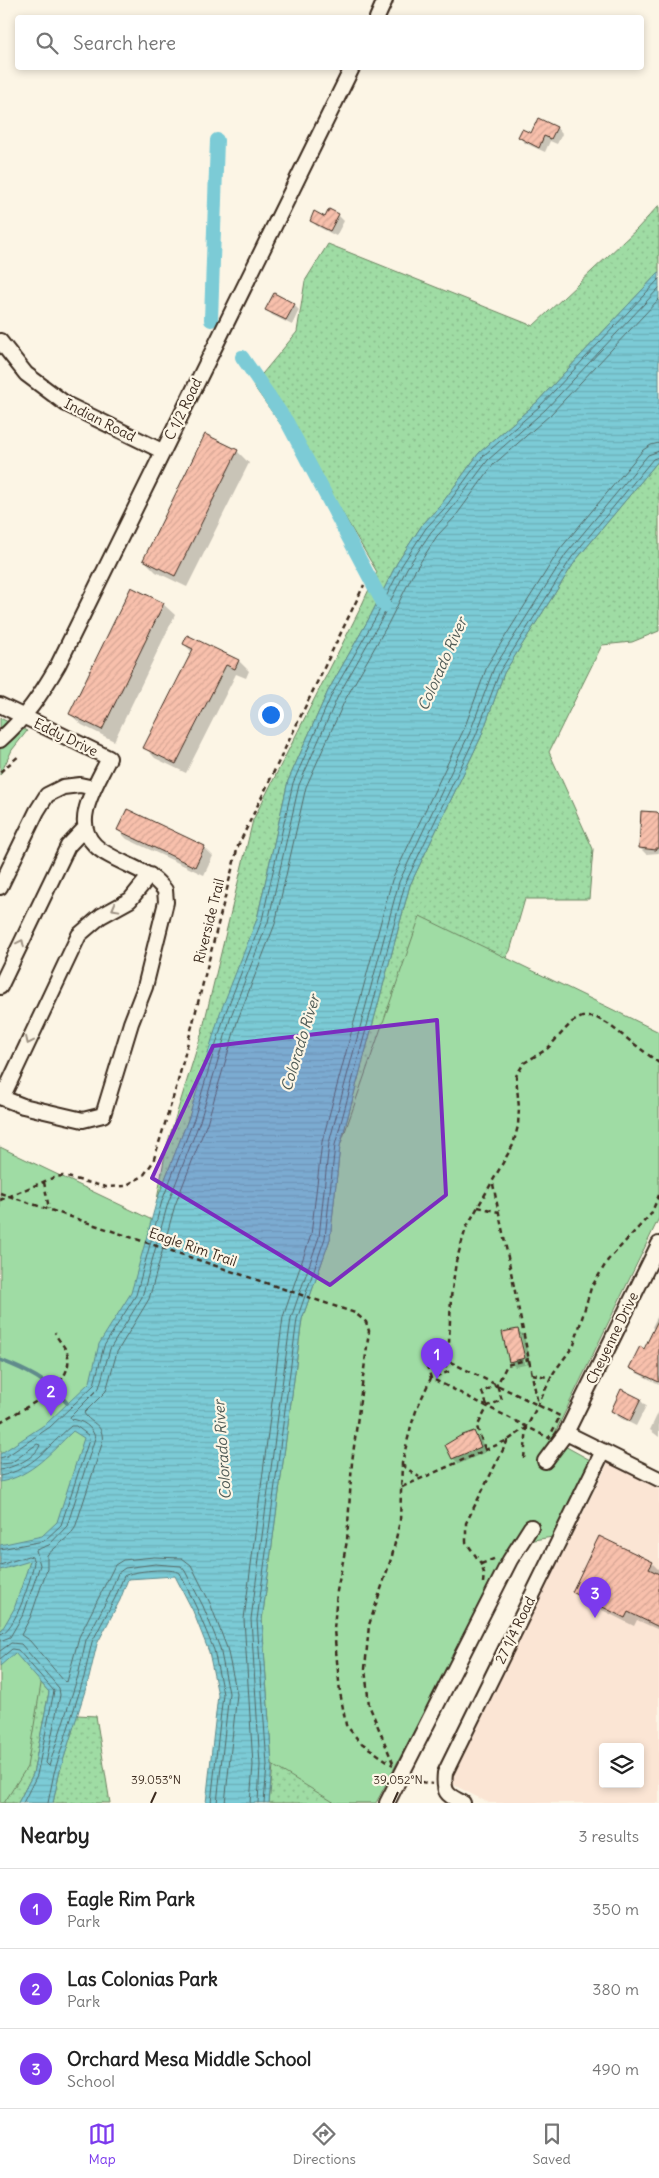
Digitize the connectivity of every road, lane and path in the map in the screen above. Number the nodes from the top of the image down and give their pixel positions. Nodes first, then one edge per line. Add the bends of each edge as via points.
1 (385, 0) edge
2 (378, 15) edge
3 (351, 70) edge
4 (0, 340) edge
5 (162, 451) junction
6 (364, 585) dead end
7 (0, 705) edge
8 (24, 717) junction
9 (0, 740) edge
10 (20, 756) dead end
11 (0, 772) edge
12 (94, 788) junction
13 (84, 829) junction
14 (150, 875) junction
15 (0, 887) edge
16 (0, 987) edge
17 (659, 1064) edge
18 (1, 1098) edge
19 (44, 1182) junction
20 (492, 1183) junction
21 (0, 1193) edge
22 (659, 1195) edge
23 (10, 1196) junction
24 (0, 1200) edge
25 (478, 1207) junction
26 (49, 1209) junction
27 (498, 1212) junction
28 (659, 1244) edge
29 (56, 1333) dead end
30 (442, 1358) junction
31 (529, 1359) junction
32 (532, 1374) junction
33 (431, 1378) junction
34 (552, 1378) junction
35 (497, 1385) junction
36 (488, 1406) junction
37 (539, 1406) junction
38 (560, 1416) dead end
39 (0, 1422) edge
40 (527, 1427) junction
41 (566, 1433) junction
42 (549, 1438) dead end
43 (508, 1440) junction
44 (486, 1449) junction
45 (603, 1451) junction
46 (524, 1458) dead end
47 (545, 1461) dead end
48 (402, 1465) junction
49 (419, 1478) junction
50 (659, 1479) edge
51 (402, 1487) junction
52 (530, 1527) dead end
53 (481, 1564) dead end
54 (387, 1803) edge
55 (462, 1803) edge

1 - 2 street
3 - 5 street, C 1/2 Road
4 - 5 street, Indian Road via 26,374 66,404
5 - 8 street, C 1/2 Road via 58,665
6 - 19 path, Riverside Trail via 238,846 177,1085 153,1162 143,1176 126,1186 106,1187 63,1176
7 - 8 street, Eddy Drive
8 - 9 street, C 1/2 Road
8 - 12 street, Eddy Drive via 109,758
10 - 11 path
12 - 13 street via 86,810
12 - 15 street via 80,785 63,787 47,795
13 - 14 street via 90,842 102,851
16 -> 13 street via 68,846
14 -> 18 street via 130,900 100,916 79,935
14 - 18 street via 166,890 166,902 145,987 103,1115 83,1120
17 - 20 path via 595,1017 582,1017 572,1022 547,1049 524,1064 516,1076 518,1126 513,1145
19 - 23 path, Riverside Trail
19 - 26 path
20 - 25 path
20 - 27 path
21 - 23 path, Eagle Rim Trail
22 - 34 path via 650,1214 608,1260 591,1288 574,1345
23 - 24 path
23 - 26 path, Eagle Rim Trail
25 - 27 path
25 - 30 path via 466,1228 456,1262 450,1297 449,1343
26 - 51 path, Eagle Rim Trail via 355,1312 366,1322 369,1331 352,1462 347,1541 337,1591 334,1630 346,1725 360,1742 394,1766 369,1705 365,1669 369,1626 400,1521
27 - 31 path
28 - 41 street, Cheyenne Drive
29 - 39 path via 68,1355 64,1378 53,1390
30 - 33 path via 448,1372
30 - 33 path via 425,1360
30 - 35 path
31 - 32 path
31 - 35 path via 507,1365
32 - 34 path
32 - 37 path
33 - 36 path
33 - 48 path via 416,1408
34 - 37 path
35 - 36 path via 502,1400
35 - 36 path via 482,1392
35 - 37 path
36 - 40 path
36 - 44 path via 477,1427
37 - 38 path
37 - 40 path
40 - 42 path
40 - 43 path
40 - 46 path
41 - 45 street
41 - 47 street, Cheyenne Drive
43 - 44 path
43 - 53 path via 466,1524 466,1542
44 - 49 path
45 - 50 street
45 - 55 street, 27 1/4 Road via 445,1773 444,1786 449,1796
48 - 49 path
48 - 51 path
49 - 51 path
52 - 54 street via 510,1560

